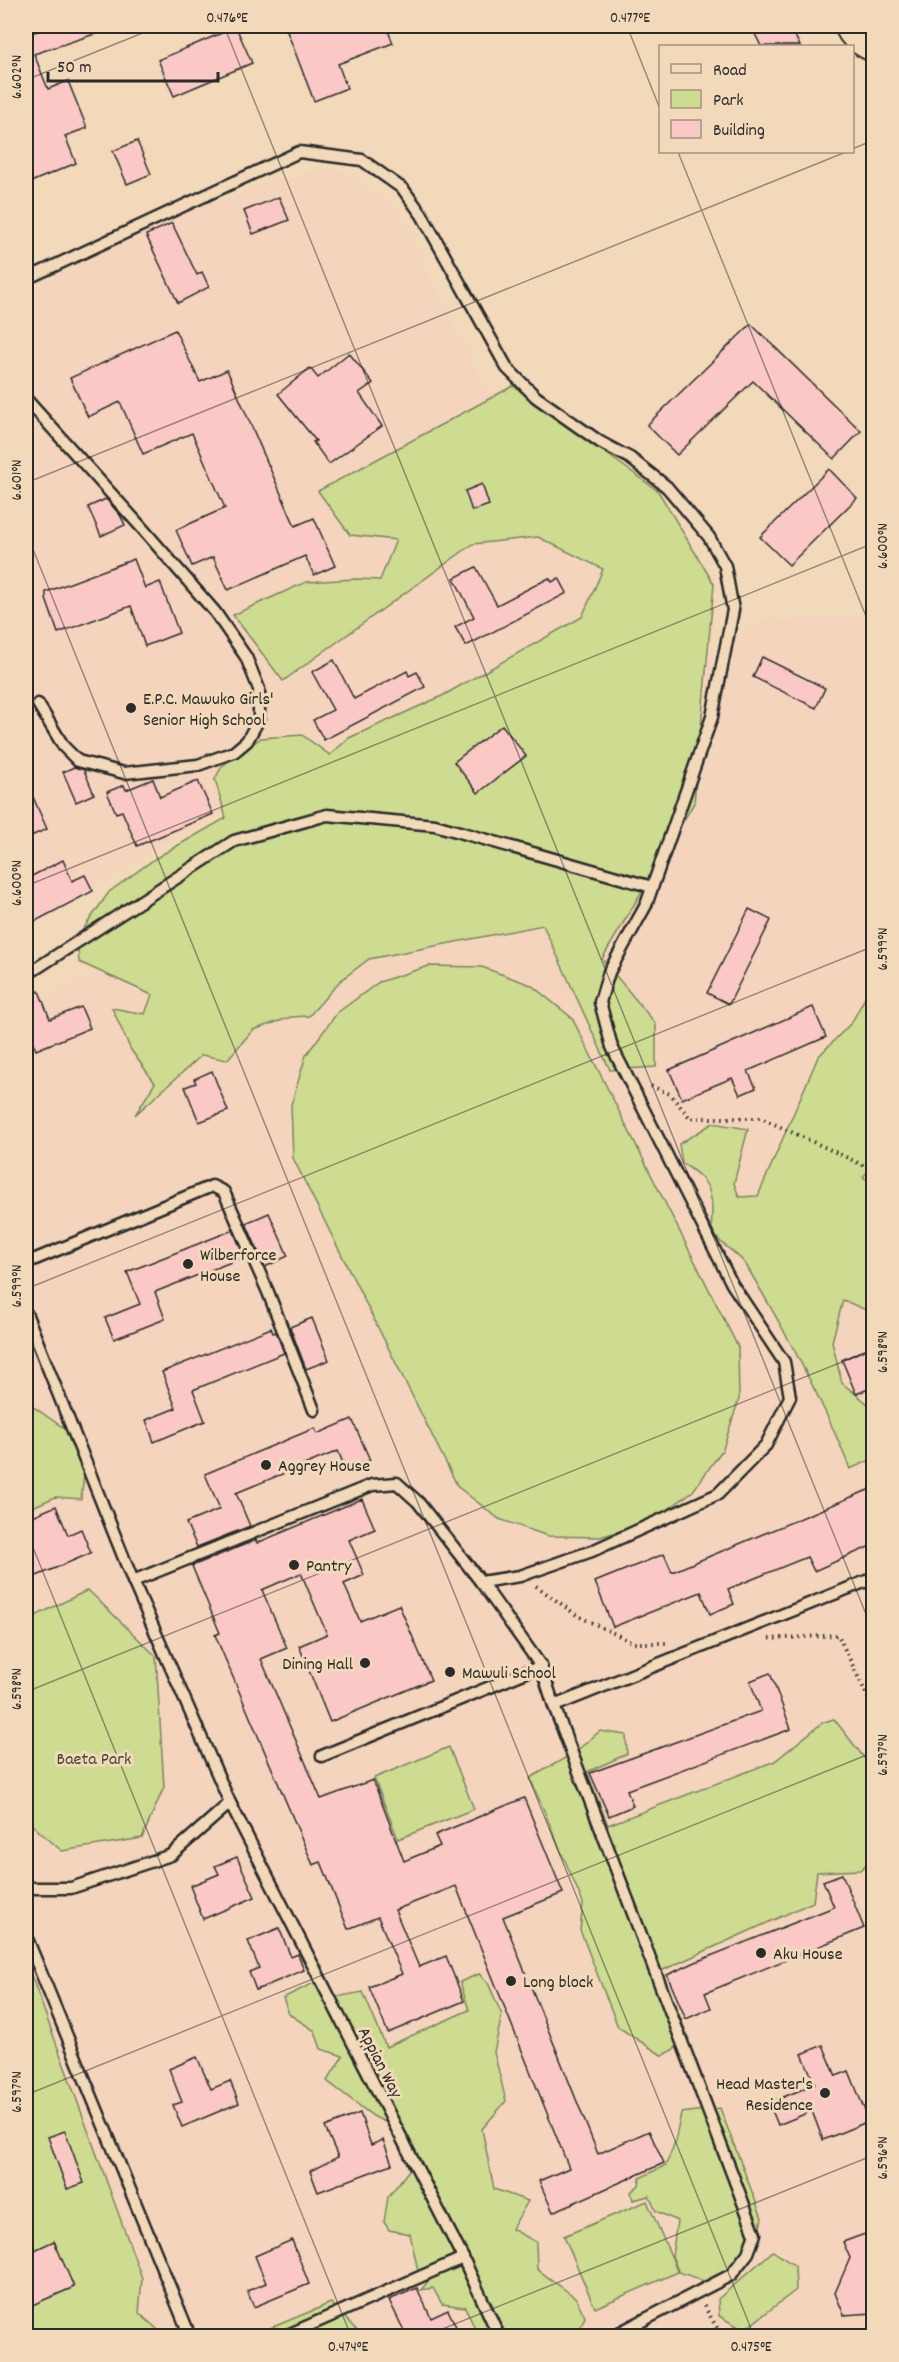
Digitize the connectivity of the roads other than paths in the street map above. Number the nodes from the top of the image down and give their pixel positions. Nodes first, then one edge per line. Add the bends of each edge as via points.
1 (844, 26) edge
2 (873, 52) edge
3 (26, 279) edge
4 (26, 399) edge
5 (38, 704) dead end
6 (652, 887) junction
7 (26, 975) edge
8 (26, 1263) edge
9 (26, 1312) edge
10 (314, 1410) dead end
11 (873, 1578) edge
12 (133, 1581) junction
13 (481, 1582) junction
14 (542, 1666) junction
15 (554, 1706) junction
16 (322, 1756) dead end
17 (230, 1803) junction
18 (26, 1887) edge
19 (26, 1936) edge
20 (463, 2259) junction
21 (190, 2337) edge
22 (285, 2337) edge
23 (499, 2337) edge
24 (613, 2337) edge

1 - 2 street via 861,47
3 - 6 lane via 299,152 362,160 403,189 422,215 507,368 536,397 667,487 710,537 725,566 733,610 712,717
4 - 5 lane via 214,612 246,657 259,689 259,719 248,741 234,752 198,765 124,773 78,761 64,747
6 - 7 lane via 435,825 327,815 234,841
6 - 13 lane via 609,972 600,1002 612,1047 732,1284 784,1362 790,1397 766,1445 718,1494 592,1551 520,1576
8 - 10 lane via 212,1186 224,1192
9 - 12 lane, Appian Way
11 - 15 lane
12 - 13 lane via 372,1485 397,1483 418,1502
12 - 17 lane, Appian Way
13 - 14 lane
14 - 15 lane
14 - 16 lane
15 - 24 lane via 755,2234 748,2253 731,2275
17 - 18 lane via 171,1855 71,1888
17 - 20 lane, Appian Way
19 - 21 lane
20 - 22 lane
20 - 23 lane, Appian Way

